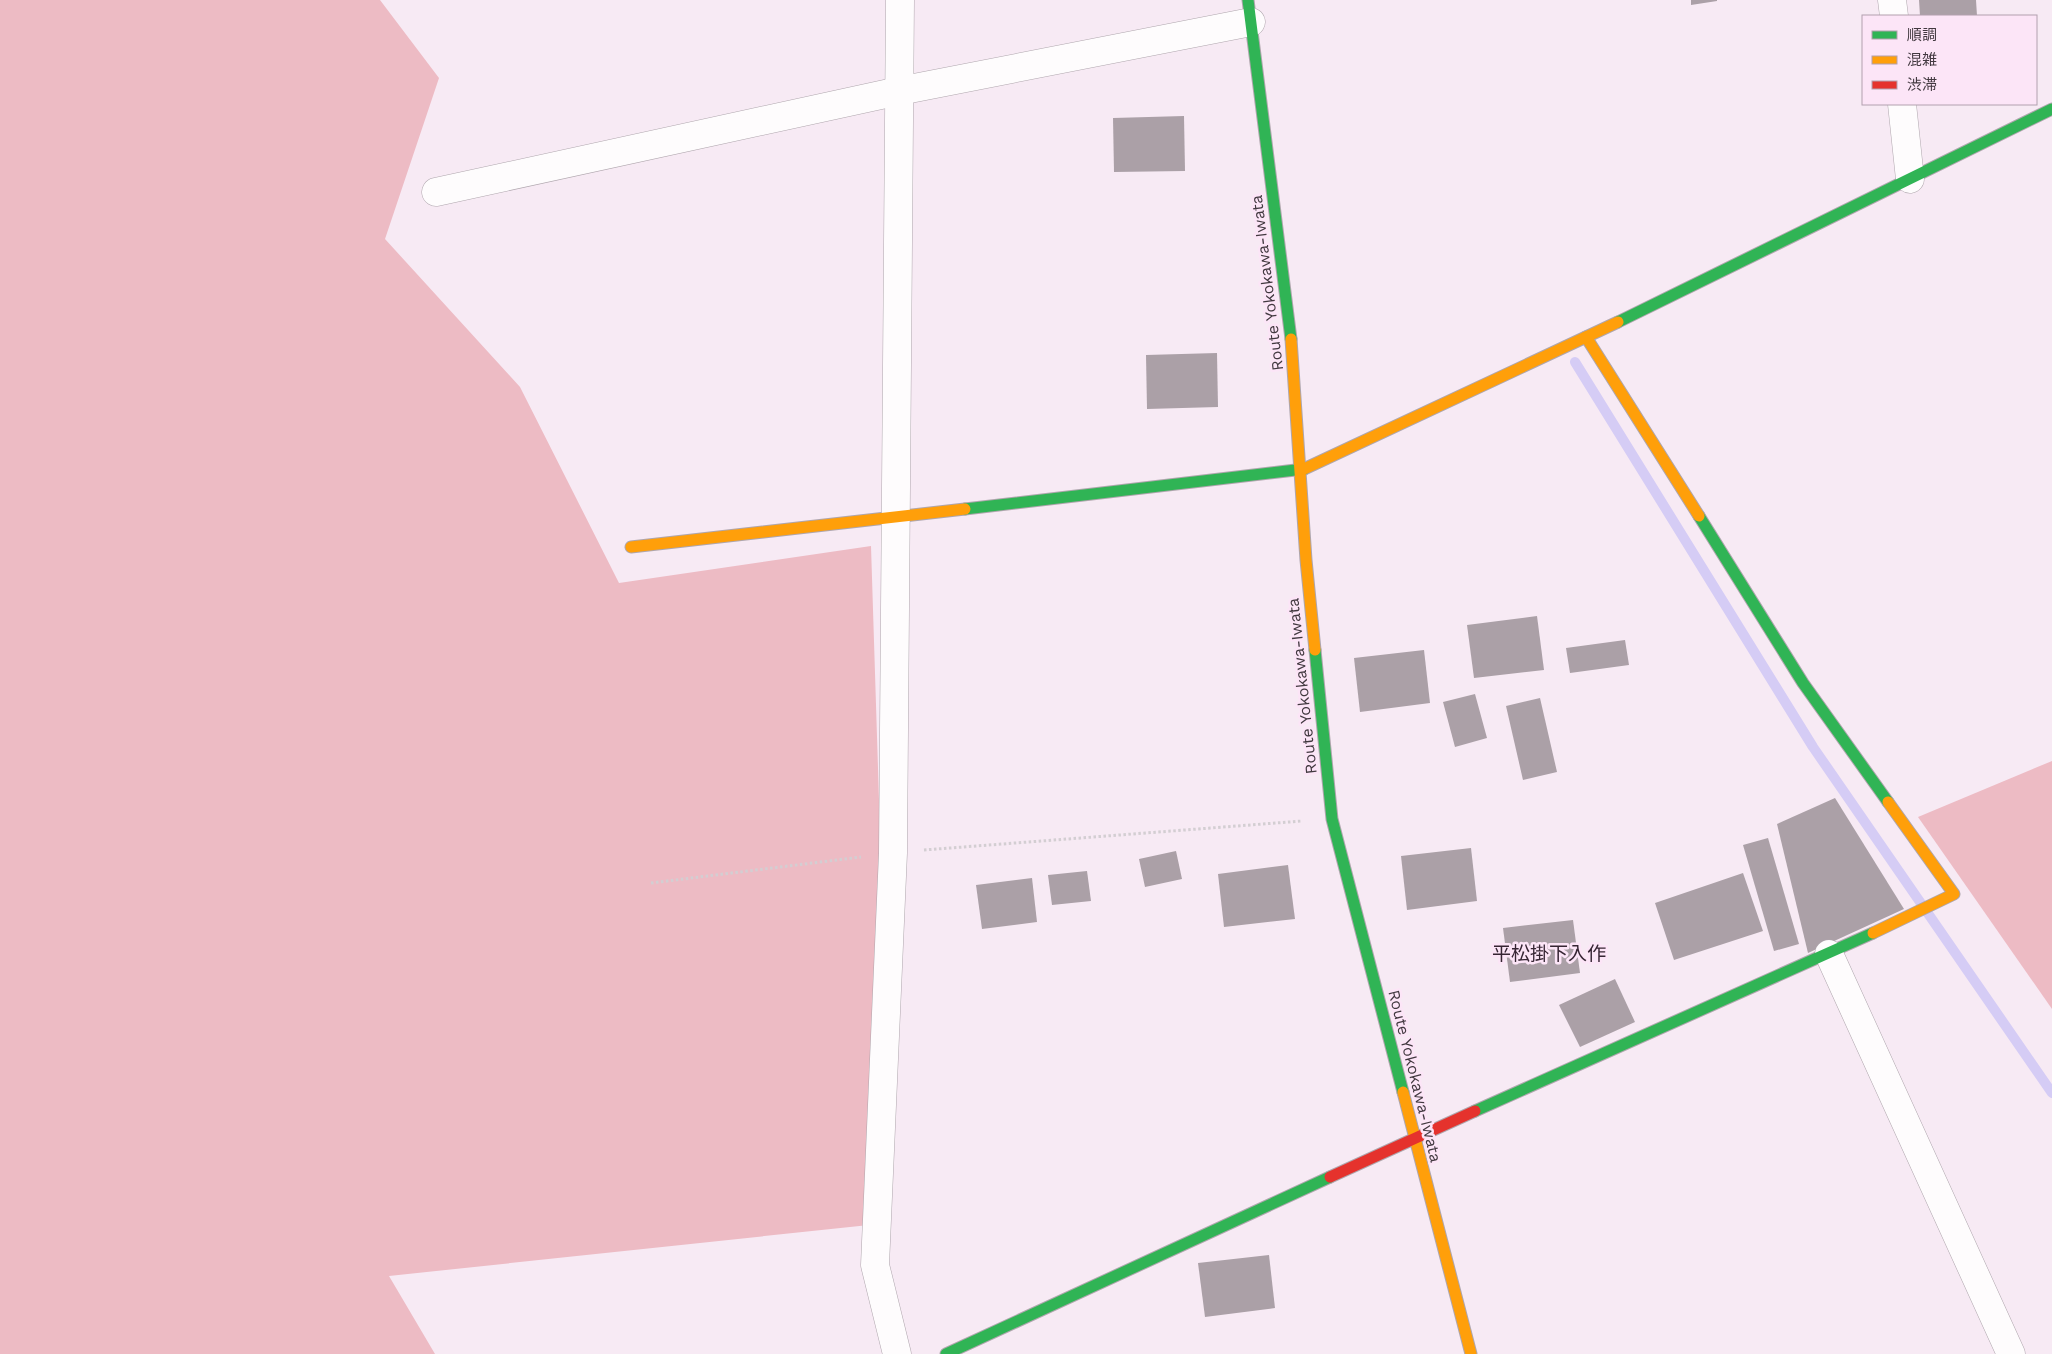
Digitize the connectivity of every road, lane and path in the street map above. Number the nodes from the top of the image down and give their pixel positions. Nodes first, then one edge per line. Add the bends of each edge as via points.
1 (900, 0) edge
2 (1892, 0) edge
3 (1250, 11) edge
4 (1894, 15) edge
5 (899, 91) junction
6 (1902, 105) edge
7 (2052, 109) edge
8 (1910, 179) junction
9 (436, 192) dead end
10 (1586, 337) junction
11 (1300, 471) junction
12 (895, 518) junction
13 (631, 547) dead end
14 (1332, 819) junction
15 (893, 853) junction
16 (651, 883) dead end
17 (1829, 954) junction
18 (1414, 1138) junction
19 (898, 1354) edge
20 (946, 1354) edge
21 (1471, 1354) edge
22 (2011, 1354) edge

1 - 5 street
2 - 4 street
3 - 5 street
3 - 11 street, Route Yokokawa-Iwata via 1294,363
5 - 9 street
5 - 12 street
6 - 8 street
7 - 8 street
8 - 10 street
10 - 11 street
10 - 17 street via 1803,683 1954,894
11 - 12 street
11 - 14 street, Route Yokokawa-Iwata via 1315,663
12 - 13 street
12 - 15 street
14 - 15 path
14 - 18 street, Route Yokokawa-Iwata
15 - 16 path
15 - 19 street via 875,1265
17 - 18 street
17 - 22 street
18 - 20 street
18 - 21 street, Route Yokokawa-Iwata

